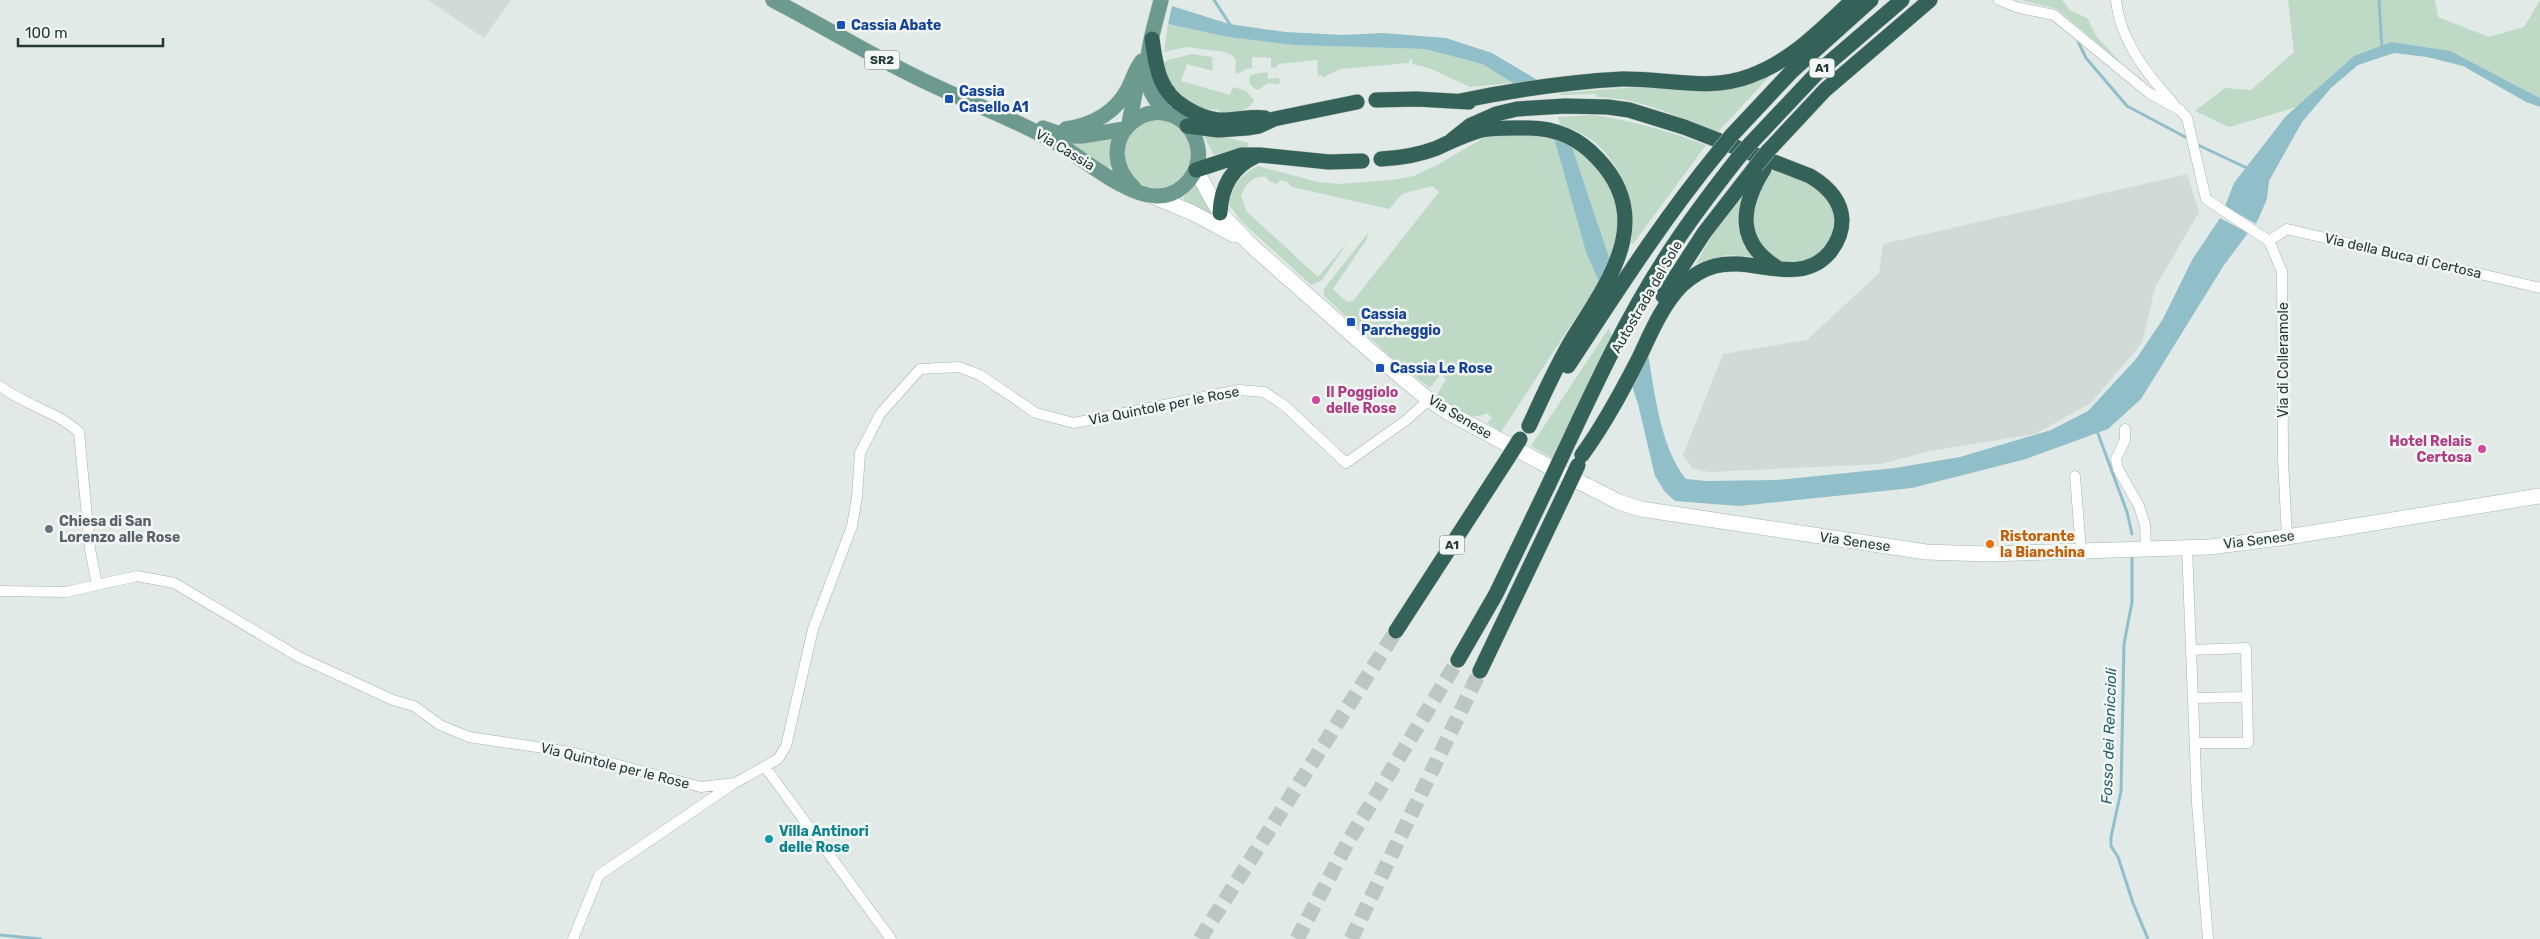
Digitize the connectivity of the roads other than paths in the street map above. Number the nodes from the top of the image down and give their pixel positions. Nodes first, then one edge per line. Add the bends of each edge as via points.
1 (773, 0) edge
2 (1161, 0) edge
3 (1853, 0) edge
4 (1871, 0) edge
5 (1902, 0) edge
6 (1930, 0) edge
7 (1999, 0) edge
8 (2116, 0) edge
9 (1152, 38) junction
10 (1142, 60) junction
11 (1376, 100) dead end
12 (1460, 100) junction
13 (1357, 102) dead end
14 (2180, 110) junction
15 (1493, 111) junction
16 (996, 112) junction
17 (1167, 114) junction
18 (1274, 119) junction
19 (1187, 126) junction
20 (1127, 127) junction
21 (1051, 130) junction
22 (1452, 140) junction
23 (1260, 155) junction
24 (1382, 159) dead end
25 (1362, 161) dead end
26 (1760, 167) junction
27 (1196, 170) junction
28 (1134, 188) junction
29 (1150, 195) junction
30 (1220, 213) junction
31 (2269, 241) junction
32 (1252, 246) junction
33 (1781, 270) junction
34 (2540, 288) edge
35 (1598, 310) junction
36 (1650, 327) junction
37 (0, 386) edge
38 (1429, 400) junction
39 (2125, 429) dead end
40 (2075, 476) dead end
41 (2540, 496) edge
42 (2287, 537) junction
43 (2187, 547) junction
44 (2146, 548) junction
45 (2081, 550) junction
46 (97, 584) junction
47 (0, 591) edge
48 (1396, 631) tunnel mouth
49 (2191, 650) junction
50 (1458, 660) tunnel mouth
51 (1480, 671) tunnel mouth
52 (2248, 696) junction
53 (2193, 698) junction
54 (2194, 743) junction
55 (765, 767) junction
56 (736, 782) junction
57 (573, 939) edge
58 (891, 939) edge
59 (2208, 939) edge

1 - 16 main road, Via Cassia / SR2 via 918,78
2 - 9 main road
3 - 12 highway via 1790,56 1748,78 1720,83 1622,79 1506,91
4 - 35 highway, Autostrada del Sole / A1, bridge via 1791,72 1731,136
5 - 50 highway, Autostrada del Sole / A1, bridge via 1817,73 1738,158 1689,223 1644,292 1606,363 1496,594
6 - 26 highway, Autostrada del Sole / A1, bridge via 1854,63 1814,102
7 - 14 street via 2054,15 2149,93
8 - 14 street via 2131,47 2141,64
9 - 10 main road
9 - 17 main road via 1148,85
9 - 18 highway via 1161,82 1178,104 1198,115 1218,120
10 - 20 main road
10 - 21 main road via 1117,105 1103,117 1086,125
11 - 12 highway
12 - 15 highway
13 - 18 highway
14 - 31 street via 2187,118 2206,199
15 - 22 highway
15 - 33 highway via 1608,107 1651,116 1806,174 1824,185 1840,209 1842,225 1831,251 1816,264 1804,269
16 - 21 main road, Via Cassia / SR2
16 - 28 main road, Via Cassia / SR2
17 - 19 main road
17 - 20 main road, Via Cassia / SR2 via 1147,115
18 - 19 highway via 1240,129
19 - 27 main road via 1197,142 1199,157
20 - 21 main road, Via Cassia / SR2 via 1082,136 1066,136
20 - 28 main road, Via Cassia / SR2 via 1116,154 1124,179
22 - 24 highway via 1417,154
22 - 35 highway via 1492,129 1550,130 1578,141 1605,166 1626,212 1625,234
23 - 25 highway via 1321,162
23 - 27 highway via 1242,155
23 - 30 highway via 1248,160 1230,177 1224,188
26 - 33 highway via 1746,228 1755,251
26 - 36 highway, Autostrada del Sole / A1 via 1704,233
27 - 29 main road via 1189,182 1177,191 1164,196
27 - 30 main road, Via Senese / SR2
28 - 29 main road, Via Cassia / SR2
29 - 32 main road, Via Senese / SR2 via 1193,213
30 - 32 main road, Via Senese / SR2
31 - 34 street, Via della Buca di Certosa via 2287,229
31 - 42 street, Via di Colleramole via 2282,272 2283,460
32 - 38 main road, Via Senese / SR2
33 - 36 highway via 1736,264 1703,270 1683,284
35 - 48 highway, Autostrada del Sole / A1, bridge via 1529,426
36 - 51 highway, bridge via 1580,460
37 - 46 street via 11,395 68,422 79,432 90,549
38 - 45 main road, Via Senese / SR2 via 1562,474 1618,502 1641,509 1926,552 1988,554
38 - 55 street, Via Quintole per le Rose via 1346,463 1284,405 1264,392 1239,390 1074,423 1036,412 980,375 959,367 920,368 880,414 860,453 852,526 813,629 786,746 778,759
39 - 44 street via 2125,440 2116,459 2139,506 2145,525
40 - 45 street
41 - 42 main road, Via Senese / SR2
42 - 43 main road, Via Senese / SR2
43 - 44 main road, Via Senese / SR2
43 - 49 street
44 - 45 main road, Via Senese / SR2
46 - 47 street, Via Quintole per le Rose via 66,592
46 - 56 street, Via Quintole per le Rose via 137,576 174,582 299,656 414,706 440,725 468,737 570,752 701,787
49 - 52 street via 2246,648
49 - 53 street
52 - 53 street
52 - 54 street via 2248,743
53 - 54 street
54 - 59 street
55 - 56 street, Via Quintole per le Rose
55 - 58 street
56 - 57 street via 598,875

